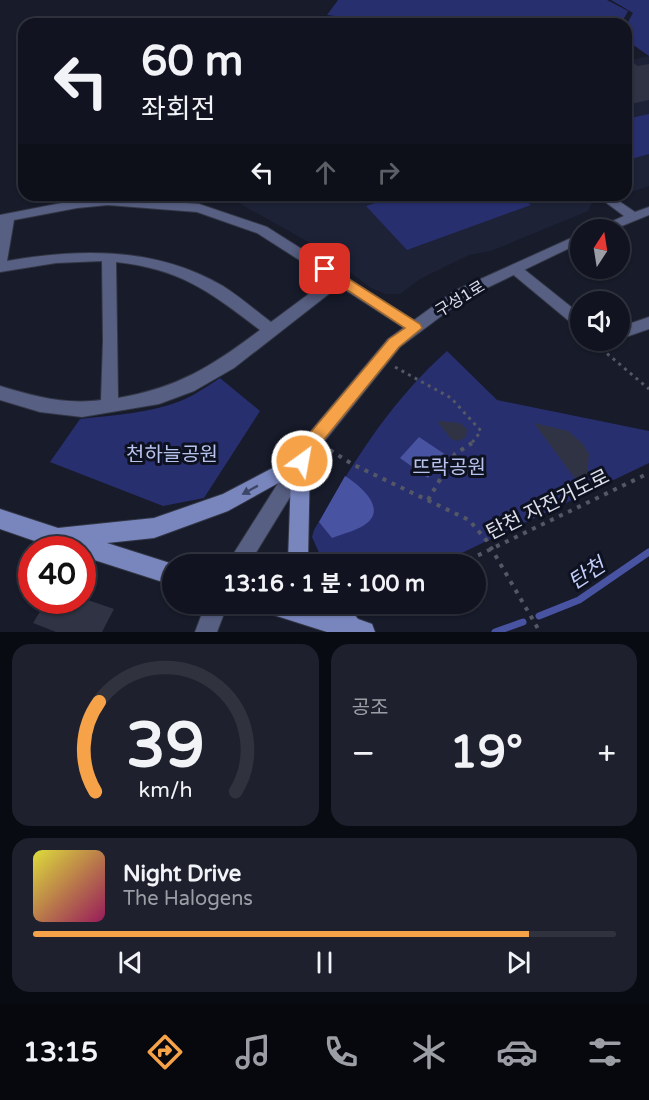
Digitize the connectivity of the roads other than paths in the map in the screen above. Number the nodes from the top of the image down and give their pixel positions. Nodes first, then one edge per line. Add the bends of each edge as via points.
1 (611, 201) edge
2 (649, 211) edge
3 (633, 216) junction
4 (4, 218) edge
5 (626, 219) edge
6 (570, 243) edge
7 (109, 256) junction
8 (0, 262) edge
9 (0, 267) edge
10 (515, 269) junction
11 (340, 278) junction
12 (570, 314) edge
13 (649, 323) edge
14 (415, 328) junction
15 (271, 330) junction
16 (630, 332) edge
17 (0, 393) edge
18 (109, 406) junction
19 (302, 461) junction
20 (0, 519) edge
21 (49, 536) edge
22 (75, 536) edge
23 (96, 551) edge
24 (243, 554) edge
25 (298, 554) edge
26 (162, 571) edge
27 (213, 614) edge
28 (305, 614) edge
29 (342, 614) edge
30 (358, 630) edge
31 (206, 632) edge

1 - 3 street
2 - 3 street
3 - 5 street
4 - 8 street
4 - 11 street via 108,201 199,208 262,230
6 - 10 street, 구성1로
7 - 9 street via 56,256
7 - 15 street via 175,270 213,287
7 - 18 street
10 - 12 street
10 - 14 street, 구성1로 via 459,295
11 - 14 street
11 - 15 street
13 - 16 street
14 - 19 street, 구성1로 via 394,343
15 - 18 street via 228,363 188,386 159,397
17 - 18 street via 40,405 82,410
19 -> 22 main road via 228,502 154,528
19 - 24 street, 구성1로
19 - 25 main road
20 - 21 main road
23 - 26 main road
27 - 31 street
28 - 30 main road
29 - 30 main road

